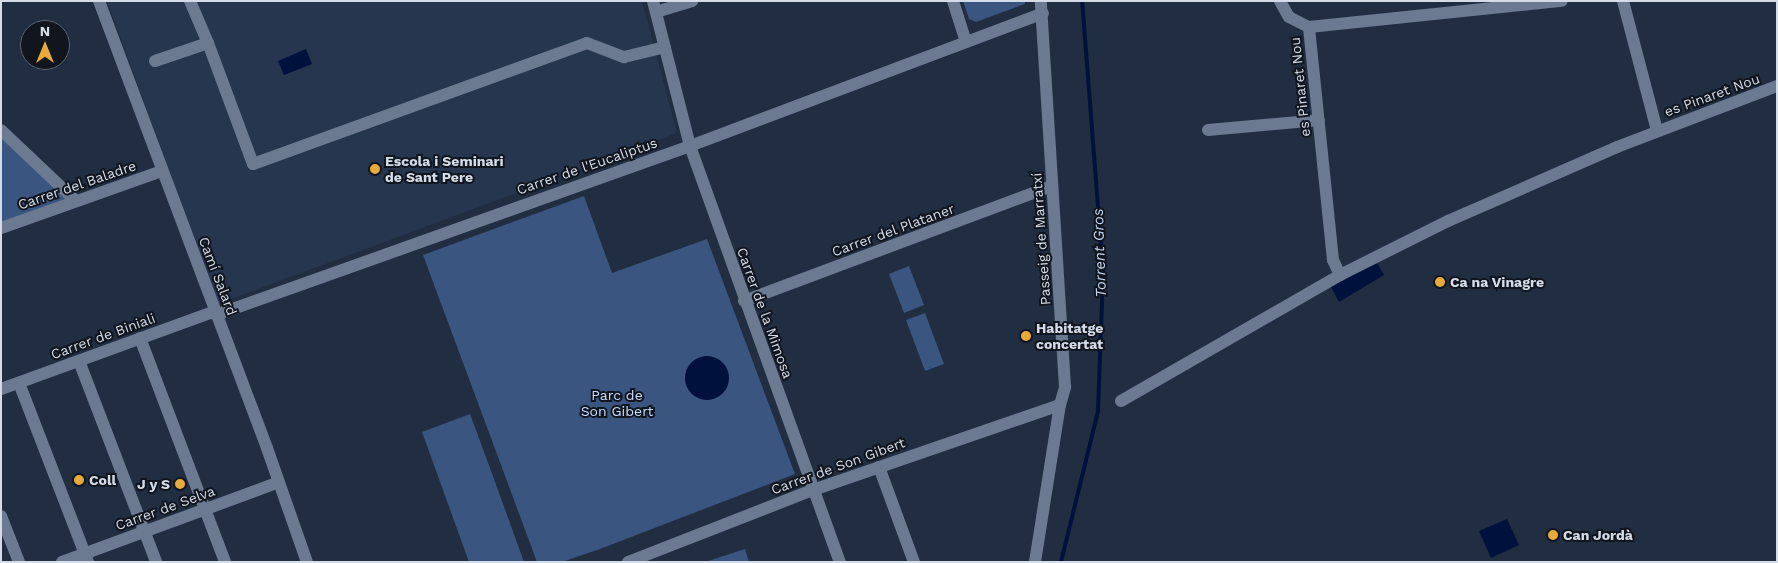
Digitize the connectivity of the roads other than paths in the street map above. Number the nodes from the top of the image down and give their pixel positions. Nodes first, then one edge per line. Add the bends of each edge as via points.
1 (99, 1) edge
2 (190, 1) edge
3 (692, 1) edge
4 (953, 1) edge
5 (1280, 1) edge
6 (1562, 1) edge
7 (1623, 1) edge
8 (654, 7) edge
9 (1042, 7) edge
10 (1309, 28) junction
11 (966, 42) junction
12 (208, 43) junction
13 (664, 47) junction
14 (155, 60) dead end
15 (1777, 86) edge
16 (1319, 120) junction
17 (1, 130) edge
18 (1208, 130) dead end
19 (1657, 131) junction
20 (690, 146) junction
21 (162, 171) junction
22 (1052, 186) junction
23 (76, 201) junction
24 (1, 228) edge
25 (1340, 275) junction
26 (744, 301) junction
27 (216, 313) junction
28 (140, 338) junction
29 (79, 361) junction
30 (19, 383) junction
31 (1, 389) edge
32 (1121, 401) dead end
33 (1060, 404) junction
34 (879, 467) junction
35 (279, 482) junction
36 (813, 490) junction
37 (206, 509) junction
38 (1, 516) edge
39 (144, 531) junction
40 (86, 558) edge
41 (19, 562) edge
42 (62, 562) edge
43 (156, 562) edge
44 (225, 562) edge
45 (307, 562) edge
46 (628, 562) edge
47 (840, 562) edge
48 (914, 562) edge
49 (1035, 562) edge

1 - 21 street, Camí Salard
2 - 12 street
3 - 8 street
4 - 11 street
5 - 10 street via 1289,17
6 - 10 street, es Pinaret Nou
7 - 19 street, es Pinaret Nou
8 - 13 street, Carrer de la Mimosa
9 - 11 street, Carrer de l'Eucaliptus
9 - 22 street, Passeig de Marratxí
10 - 16 street, es Pinaret Nou
11 - 20 street, Carrer de l'Eucaliptus
12 - 13 street via 252,164 587,43 624,57
12 - 14 street
13 - 20 street, Carrer de la Mimosa
15 - 19 street, es Pinaret Nou
16 - 18 street
16 - 25 street, es Pinaret Nou via 1333,260
17 - 23 street
19 - 25 street, es Pinaret Nou via 1448,220
20 - 26 street, Carrer de la Mimosa
20 - 27 street, Carrer de l'Eucaliptus
21 - 23 street, Carrer del Baladre
21 - 27 street, Camí Salard
22 - 26 street, Carrer del Plataner
22 - 33 street, Passeig de Marratxí via 1065,387
23 - 24 street, Carrer del Baladre
25 - 32 street, es Pinaret Nou
26 - 36 street, Carrer de la Mimosa
27 - 28 street, Carrer de Biniali
27 - 35 street, Camí Salard
28 - 29 street, Carrer de Biniali
28 - 37 street
29 - 30 street, Carrer de Biniali
29 - 39 street
30 - 31 street, Carrer de Biniali
30 - 40 street
33 - 34 street, Carrer de Son Gibert
33 - 49 street, Passeig de Marratxí
34 - 36 street, Carrer de Son Gibert
34 - 48 street
35 - 37 street, Carrer de Selva
35 - 45 street, Camí Salard
36 - 46 street, Carrer de Son Gibert
36 - 47 street, Carrer de la Mimosa
37 - 39 street, Carrer de Selva
37 - 44 street
38 - 41 street
39 - 40 street, Carrer de Selva
39 - 43 street
40 - 42 street, Carrer de Selva

